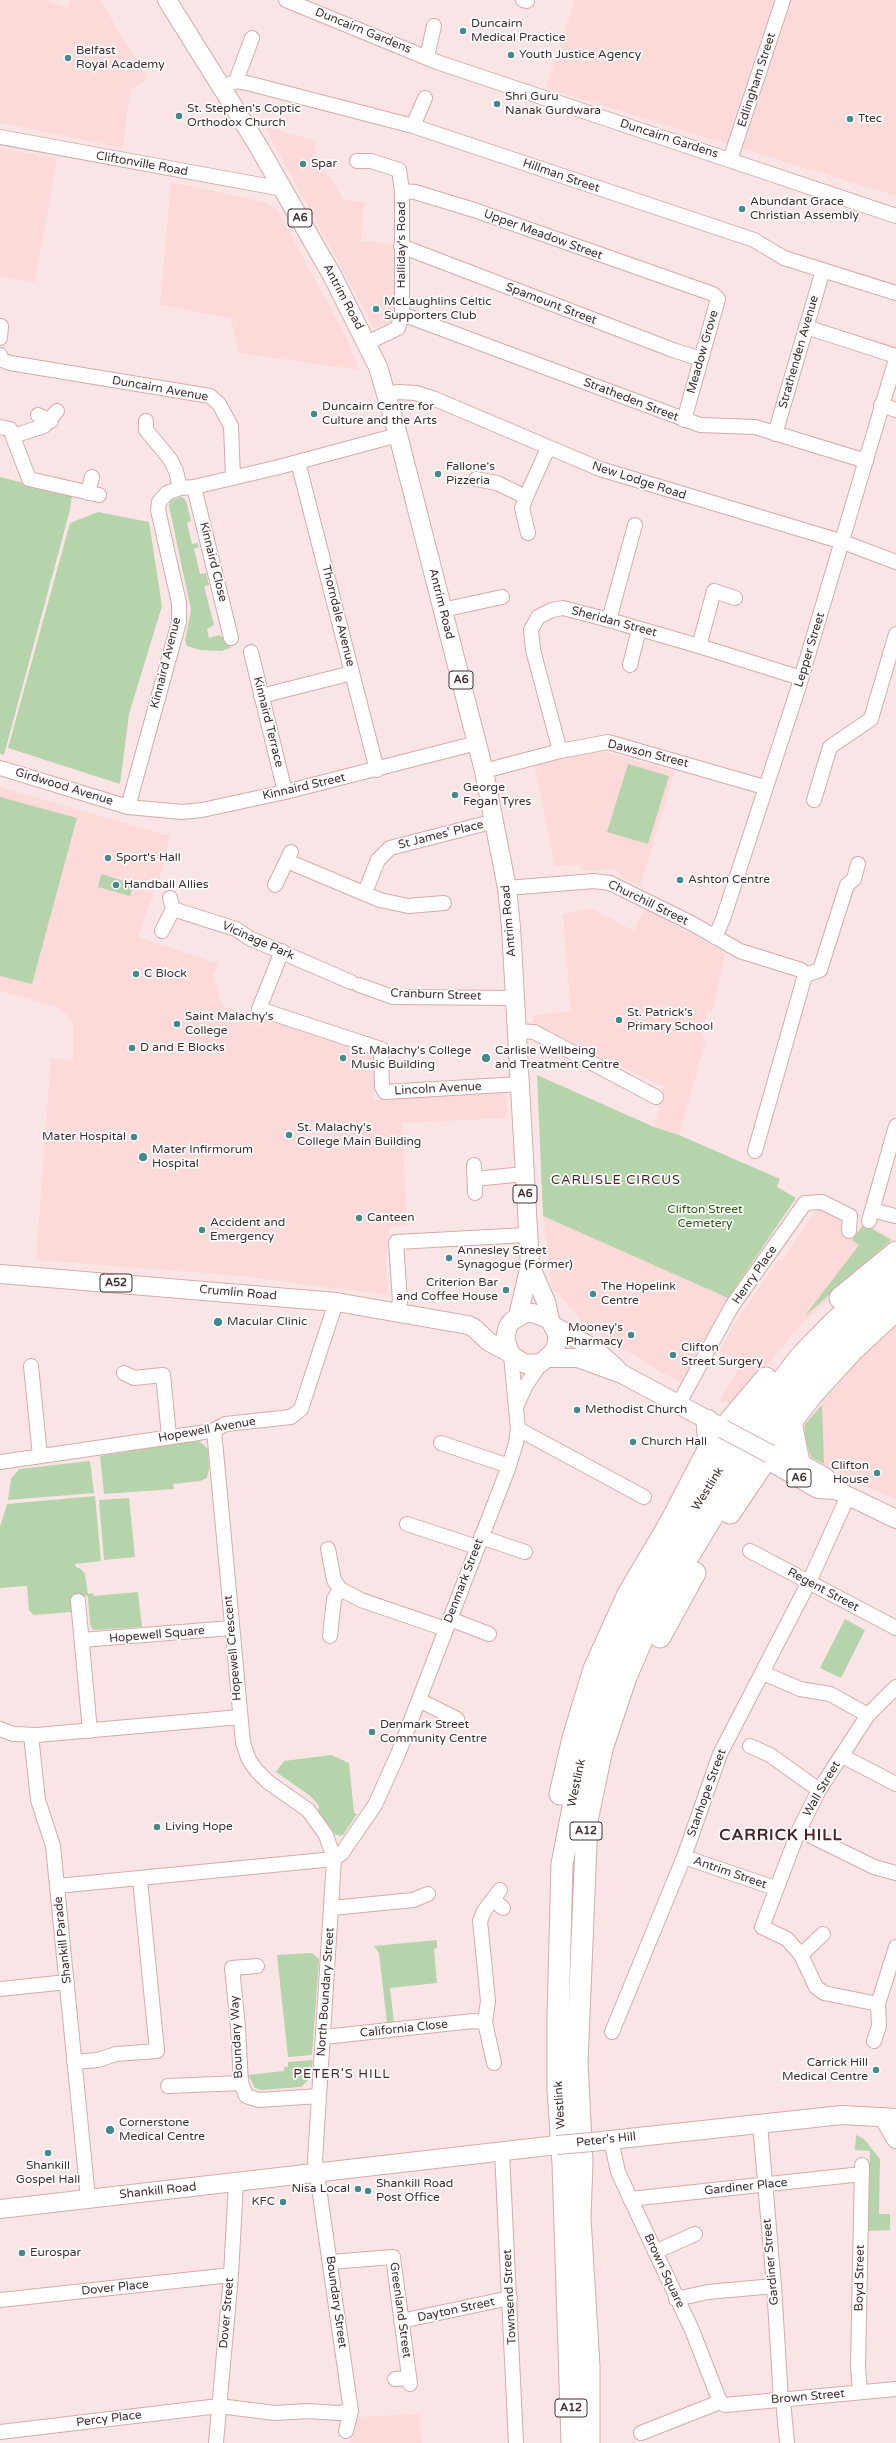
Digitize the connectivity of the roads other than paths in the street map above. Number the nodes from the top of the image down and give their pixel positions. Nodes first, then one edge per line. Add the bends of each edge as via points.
1 (167, 0) edge
2 (286, 0) edge
3 (783, 0) edge
4 (434, 26) dead end
5 (252, 38) dead end
6 (427, 57) junction
7 (229, 84) junction
8 (425, 98) dead end
9 (413, 126) junction
10 (0, 137) edge
11 (730, 160) junction
12 (357, 161) dead end
13 (284, 189) junction
14 (402, 191) junction
15 (896, 216) edge
16 (401, 246) junction
17 (823, 270) junction
18 (684, 283) joint
19 (896, 293) edge
20 (402, 314) junction
21 (806, 327) junction
22 (367, 342) junction
23 (0, 355) edge
24 (896, 356) edge
25 (701, 359) junction
26 (896, 359) edge
27 (386, 395) junction
28 (881, 405) junction
29 (896, 410) edge
30 (38, 415) dead end
31 (684, 420) junction
32 (146, 421) dead end
33 (0, 427) edge
34 (775, 434) junction
35 (398, 435) junction
36 (13, 436) junction
37 (548, 448) junction
38 (866, 461) junction
39 (298, 462) junction
40 (92, 477) dead end
41 (233, 478) junction
42 (476, 479) dead end
43 (187, 487) junction
44 (526, 497) junction
45 (636, 525) dead end
46 (528, 533) dead end
47 (842, 542) junction
48 (896, 562) edge
49 (502, 597) dead end
50 (734, 598) dead end
51 (442, 610) junction
52 (609, 620) junction
53 (639, 629) junction
54 (896, 634) edge
55 (232, 638) dead end
56 (699, 646) junction
57 (250, 652) dead end
58 (630, 665) dead end
59 (352, 673) junction
60 (801, 678) junction
61 (261, 696) junction
62 (477, 743) junction
63 (560, 751) junction
64 (0, 768) edge
65 (377, 770) junction
66 (484, 771) junction
67 (764, 787) junction
68 (285, 792) junction
69 (814, 800) dead end
70 (128, 807) junction
71 (495, 821) junction
72 (858, 864) dead end
73 (275, 885) dead end
74 (507, 888) junction
75 (365, 892) junction
76 (444, 903) dead end
77 (162, 931) dead end
78 (714, 937) junction
79 (282, 951) junction
80 (805, 975) junction
81 (355, 984) joint
82 (515, 998) junction
83 (517, 1031) junction
84 (520, 1084) junction
85 (656, 1097) dead end
86 (896, 1126) edge
87 (755, 1152) dead end
88 (474, 1165) dead end
89 (524, 1174) junction
90 (894, 1216) dead end
91 (849, 1231) dead end
92 (527, 1234) junction
93 (896, 1252) edge
94 (530, 1265) junction
95 (896, 1270) edge
96 (0, 1274) edge
97 (896, 1293) edge
98 (336, 1302) junction
99 (896, 1310) edge
100 (397, 1312) junction
101 (515, 1318) junction
102 (552, 1323) junction
103 (474, 1328) junction
104 (509, 1354) junction
105 (545, 1360) junction
106 (31, 1366) dead end
107 (124, 1373) dead end
108 (622, 1374) junction
109 (517, 1405) junction
110 (678, 1405) junction
111 (791, 1422) junction
112 (715, 1424) junction
113 (518, 1429) junction
114 (214, 1430) junction
115 (169, 1436) junction
116 (441, 1443) dead end
117 (770, 1454) junction
118 (40, 1456) junction
119 (0, 1462) edge
120 (799, 1462) junction
121 (509, 1466) junction
122 (842, 1493) junction
123 (644, 1497) dead end
124 (896, 1519) edge
125 (407, 1524) dead end
126 (479, 1542) junction
127 (328, 1549) dead end
128 (750, 1551) dead end
129 (525, 1552) dead end
130 (809, 1582) junction
131 (340, 1589) junction
132 (78, 1601) dead end
133 (448, 1624) junction
134 (231, 1628) junction
135 (896, 1628) edge
136 (489, 1634) dead end
137 (330, 1636) dead end
138 (82, 1640) junction
139 (763, 1673) junction
140 (896, 1687) edge
141 (419, 1700) junction
142 (868, 1715) junction
143 (240, 1717) junction
144 (457, 1719) dead end
145 (0, 1729) edge
146 (90, 1731) junction
147 (31, 1735) junction
148 (750, 1746) dead end
149 (842, 1756) junction
150 (896, 1784) edge
151 (819, 1790) junction
152 (799, 1830) junction
153 (684, 1857) junction
154 (334, 1860) junction
155 (562, 1864) junction
156 (584, 1869) junction
157 (896, 1873) edge
158 (140, 1879) junction
159 (58, 1886) junction
160 (775, 1888) junction
161 (428, 1894) dead end
162 (498, 1899) dead end
163 (332, 1908) junction
164 (823, 1934) dead end
165 (896, 1947) edge
166 (801, 1955) junction
167 (257, 1966) dead end
168 (67, 1982) junction
169 (0, 1989) edge
170 (878, 2004) junction
171 (485, 2022) junction
172 (612, 2032) dead end
173 (324, 2037) junction
174 (874, 2040) dead end
175 (74, 2062) junction
176 (494, 2063) dead end
177 (241, 2083) junction
178 (168, 2086) dead end
179 (319, 2096) junction
180 (890, 2118) edge
181 (760, 2124) junction
182 (896, 2139) edge
183 (611, 2140) junction
184 (502, 2152) junction
185 (862, 2169) joint
186 (316, 2172) junction
187 (236, 2182) junction
188 (765, 2185) junction
189 (88, 2198) junction
190 (630, 2199) junction
191 (0, 2209) edge
192 (695, 2234) dead end
193 (655, 2252) junction
194 (330, 2262) junction
195 (230, 2275) junction
196 (774, 2286) junction
197 (510, 2298) junction
198 (676, 2299) junction
199 (0, 2300) edge
200 (401, 2321) junction
201 (589, 2366) junction
202 (569, 2373) junction
203 (405, 2380) dead end
204 (896, 2389) edge
205 (860, 2392) junction
206 (782, 2400) junction
207 (720, 2402) junction
208 (219, 2406) junction
209 (351, 2411) junction
210 (346, 2431) dead end
211 (0, 2432) edge
212 (641, 2432) dead end
213 (216, 2443) edge
214 (516, 2443) edge
215 (559, 2443) edge
216 (572, 2443) edge
217 (589, 2443) edge
218 (602, 2443) edge
219 (787, 2443) edge

1 - 7 main road, Antrim Road / A6
2 - 6 street, Duncairn Gardens
3 - 11 street, Edlingham Street
4 - 6 street
5 - 7 street
6 - 11 street, Duncairn Gardens
7 - 9 street, Hillman Street via 287,92
7 - 13 main road, Antrim Road / A6
8 - 9 street
9 - 17 street, Hillman Street via 754,240 784,258
10 - 13 street, Cliftonville Road
11 - 15 street, Duncairn Gardens
12 - 14 street, Halliday's Road via 371,161 399,170
13 - 22 main road, Antrim Road / A6
14 - 16 street, Halliday's Road
14 - 18 street, Upper Meadow Street via 415,192 474,210
16 - 20 street, Halliday's Road
16 - 25 street, Spamount Street
17 - 19 street, Hillman Street
17 - 21 street, Strathenden Avenue
18 - 25 street, Meadow Grove via 713,294 718,299
20 - 22 street, Halliday's Road via 398,328
20 - 31 street, Stratheden Street
21 - 24 street
21 - 34 street, Strathenden Avenue
22 - 27 main road, Antrim Road / A6
23 - 41 street, Duncairn Avenue via 2,360 10,364 210,396 219,404 231,426
25 - 31 street, Meadow Grove
26 - 28 street, Lepper Street
27 - 35 main road, Antrim Road / A6
27 - 37 street, New Lodge Road via 397,392 416,393 435,399
28 - 29 street
28 - 38 street, Lepper Street
30 - 36 street via 54,416 44,426
31 - 34 street, Stratheden Street via 713,427 754,427
32 - 43 street, Kinnaird Close via 146,430 170,459
33 - 36 street via 10,429
34 - 38 street, Stratheden Street
35 - 39 street
35 - 51 main road, Antrim Road / A6
36 - 40 street via 29,479 94,494
37 - 44 street
37 - 47 street, New Lodge Road via 650,486
38 - 47 street, Lepper Street
39 - 41 street
39 - 59 street, Thorndale Avenue
41 - 43 street, Kinnaird Avenue
42 - 44 street via 497,483
43 - 55 street, Kinnaird Close
43 - 70 street, Kinnaird Avenue via 167,493 159,502 158,510 179,603 179,622
44 - 46 street via 522,508
45 - 52 street
47 - 48 street, New Lodge Road
47 - 60 street, Lepper Street
49 - 51 street
50 - 56 street via 714,591
51 - 62 main road, Antrim Road / A6
52 - 53 street, Sheridan Street
52 - 63 street, Sheridan Street via 563,608 538,617 531,630 533,650
53 - 56 street, Sheridan Street
53 - 58 street
54 - 69 street via 871,719 830,747
56 - 60 street, Sheridan Street
57 - 61 street, Kinnaird Terrace
59 - 61 street
59 - 65 street, Thorndale Avenue
60 - 67 street, Lepper Street
61 - 68 street, Kinnaird Terrace
62 - 65 street, Kinnaird Street
62 - 66 main road, Antrim Road / A6
63 - 66 street, Dawson Street
63 - 67 street, Dawson Street via 608,742
64 - 70 street, Girdwood Avenue
65 - 68 street, Kinnaird Street
66 - 71 main road, Antrim Road / A6
67 - 78 street, Lepper Street via 723,919
68 - 70 street, Kinnaird Street via 202,810 165,812
71 - 74 main road, Antrim Road / A6
71 - 75 street, St James' Place via 390,848 378,860
72 - 80 street via 854,879 847,885 820,970
73 - 75 street via 289,857
74 - 78 street, Churchill Street via 603,881 658,906
74 - 82 main road, Antrim Road / A6
75 - 76 street via 380,900 408,906
77 - 79 street, Vicinage Park via 171,904 236,929 249,938
78 - 80 street, Churchill Street via 740,951 801,970
79 - 81 street, Vicinage Park
79 - 84 street, Lincoln Avenue via 259,1009 381,1049 382,1087 385,1092
80 - 87 street
81 - 82 street, Cranburn Street via 393,997
82 - 83 main road, Antrim Road / A6
83 - 84 main road, Antrim Road / A6
83 - 85 street via 534,1032
84 - 89 main road, Antrim Road / A6
86 - 90 street via 871,1216
88 - 89 street via 475,1186
89 - 92 main road, Antrim Road / A6
91 - 110 street, Henry Place via 850,1216 822,1202 805,1203 732,1306
92 - 94 main road, Antrim Road / A6
92 - 100 street via 396,1242 400,1301
93 - 112 highway via 853,1286
94 - 101 main road, Antrim Road / A6
94 - 102 main road, Antrim Road / A6
95 - 155 highway, Westlink / A12 via 834,1322 777,1385 713,1480 668,1554 642,1601 602,1694 576,1786
96 - 98 main road, Crumlin Road / A52
97 - 156 highway, Westlink / A12 via 838,1344 786,1403 665,1595 626,1677 602,1749 587,1821
98 - 100 main road, Crumlin Road / A52
98 - 114 street, Hopewell Avenue via 301,1409 291,1417 226,1424
99 - 111 highway via 843,1361
100 - 103 main road, Crumlin Road / A52
101 - 102 main road, A6 via 533,1313
101 - 103 main road, Crumlin Road / A52
101 - 104 main road, A6 via 508,1326 504,1339
102 - 105 main road, A6 via 557,1343
102 - 108 main road, A6 via 595,1349
103 - 104 main road via 489,1342
104 - 105 main road, A6 via 525,1364
104 - 109 street, Denmark Street
105 - 108 main road, A6 via 578,1358
105 - 109 street, Denmark Street via 526,1385
106 - 118 street
107 - 115 street via 134,1378 163,1375
108 - 110 main road, A6
109 - 113 street, Denmark Street
110 - 112 main road, A6
111 - 117 highway
111 - 120 highway
112 - 117 main road, A6, bridge
112 - 155 highway via 716,1444 709,1448 670,1523 628,1594 594,1669 573,1738 560,1795 558,1822
113 - 121 street, Denmark Street
113 - 123 street
114 - 115 street, Hopewell Avenue
114 - 134 street, Hopewell Crescent
115 - 118 street, Hopewell Avenue
116 - 121 street
117 - 120 main road, A6 via 777,1450
117 - 122 main road, A6 via 770,1462 818,1489
117 - 156 highway via 730,1514 660,1635 622,1730
118 - 119 street, Hopewell Avenue
120 - 122 main road, A6 via 825,1477
121 - 126 street, Denmark Street
122 - 124 main road, A6
122 - 130 street, Stanhope Street
125 - 126 street
126 - 129 street
126 - 133 street, Denmark Street
127 - 131 street via 334,1580
128 - 130 street, Regent Street
130 - 135 street, Regent Street
130 - 139 street, Stanhope Street
131 - 133 street via 361,1600
131 - 137 street via 334,1599
132 - 138 street
133 - 136 street
133 - 141 street, Denmark Street
134 - 138 street, Hopewell Square
134 - 143 street, Hopewell Crescent
138 - 146 street
139 - 142 street via 800,1689 830,1694
139 - 153 street, Stanhope Street via 720,1754
140 - 142 street, Wall Street
141 - 144 street
141 - 154 street, Denmark Street via 375,1805 342,1853
142 - 149 street, Wall Street
143 - 146 street, Hopewell Crescent
143 - 154 street via 243,1742 249,1760 268,1782 308,1810 326,1835
145 - 147 street, Hopewell Crescent via 13,1734
146 - 147 street, Hopewell Crescent
147 - 159 street via 38,1800 53,1846
148 - 151 street via 770,1755
149 - 150 street
149 - 151 street, Wall Street
151 - 152 street, Wall Street
152 - 157 street via 874,1867
152 - 160 street, Wall Street
153 - 160 street, Antrim Street
153 - 172 street, Stanhope Street
154 - 158 street, Shankill Parade
154 - 163 street, North Boundary Street
155 - 202 highway, Westlink / A12 via 558,2082
156 - 201 highway, Westlink / A12 via 577,2063 582,2162 580,2218
158 - 159 street, Shankill Parade
158 - 175 street via 157,2051 116,2054 98,2060
159 - 168 street, Shankill Parade
160 - 166 street, Wall Street via 762,1927 787,1939
161 - 163 street via 413,1900
162 - 171 street via 484,1911 480,1922 488,2001
163 - 173 street, North Boundary Street
164 - 166 street
165 - 170 street
166 - 170 street via 816,1987 824,1993
167 - 177 street, Boundary Way via 232,1968
168 - 169 street
168 - 175 street, Shankill Parade
170 - 174 street via 879,2026
171 - 173 street, California Close via 473,2021
171 - 176 street
173 - 179 street, North Boundary Street
175 - 189 street, Shankill Parade
177 - 178 street, Boundary Way
177 - 179 street via 246,2096 259,2100
179 - 186 street, North Boundary Street
180 - 181 main road, Peter's Hill via 842,2115
180 - 182 main road
181 - 183 main road, Peter's Hill
181 - 188 street, Gardiner Street
183 - 184 main road, Peter's Hill, bridge
183 - 190 street, Brown Square via 618,2172
184 - 186 main road, Peter's Hill
184 - 197 street, Townsend Street
185 - 188 street, Gardiner Place
185 - 205 street, Boyd Street via 858,2366
186 - 187 main road, Shankill Road
186 - 194 street, Boundary Street
187 - 189 main road, Shankill Road
187 - 195 street, Dover Street
188 - 190 street, Gardiner Place
188 - 196 street, Gardiner Street
189 - 191 main road, Shankill Road
190 - 193 street, Brown Square
192 - 193 street
193 - 198 street, Brown Square
194 - 200 street, Greenland Street via 393,2257
194 - 209 street, Boundary Street
195 - 199 street, Dover Place
195 - 208 street, Dover Street
196 - 198 street via 708,2292
196 - 206 street, Gardiner Street
197 - 200 street, Dayton Street
197 - 214 street, Townsend Street
198 - 207 street, Brown Square
200 - 203 street, Greenland Street
201 - 217 highway, Westlink / A12
201 - 218 highway via 597,2392
202 - 215 highway via 561,2404
202 - 216 highway, Westlink / A12
204 - 205 street, Brown Street
205 - 206 street, Brown Street
206 - 207 street, Brown Street via 725,2405
206 - 219 street, Gardiner Street
207 - 212 street
208 - 209 street, Percy Place via 275,2413
208 - 211 street, Percy Place
208 - 213 street, Dover Street
209 - 210 street, Boundary Street

